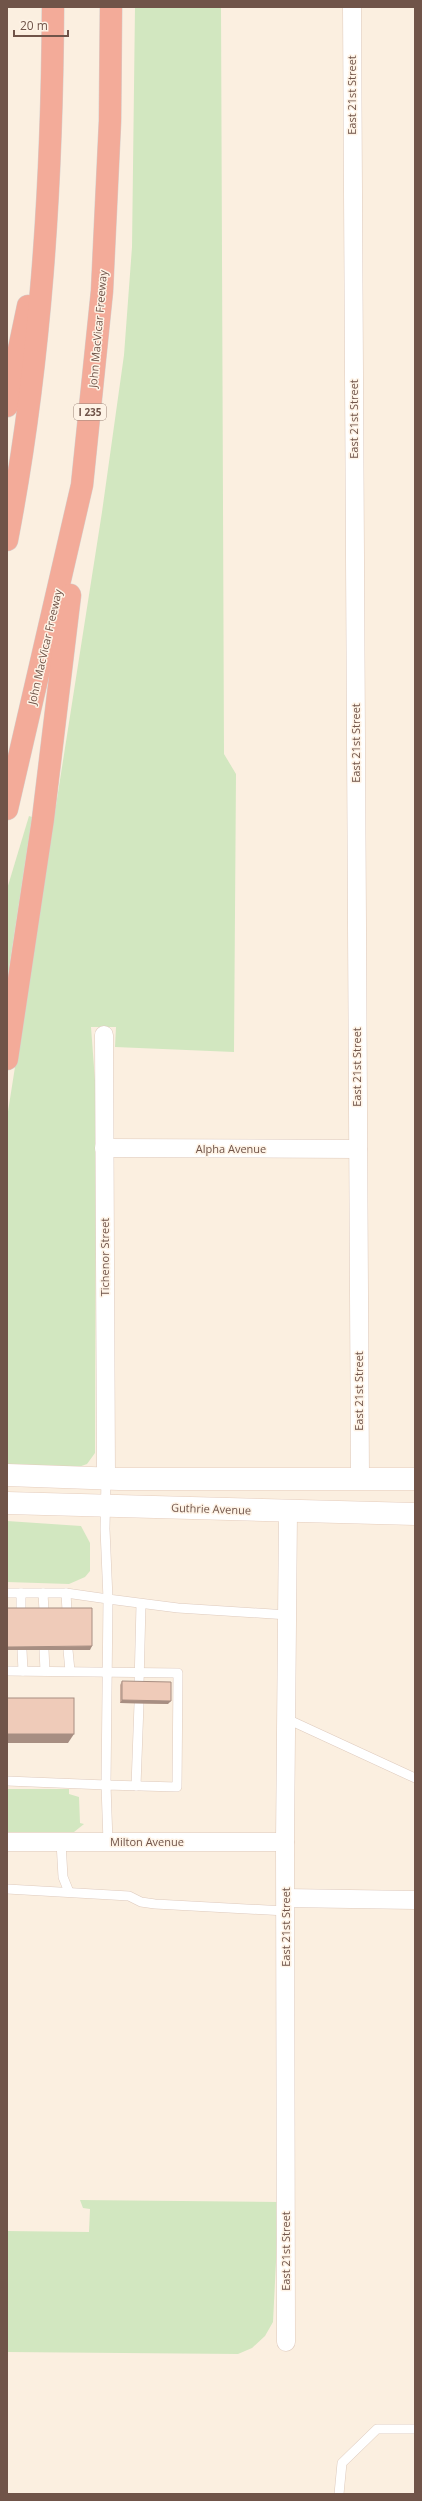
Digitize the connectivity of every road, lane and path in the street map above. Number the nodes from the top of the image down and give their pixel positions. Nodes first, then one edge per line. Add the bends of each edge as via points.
1 (53, 7) edge
2 (111, 7) edge
3 (352, 7) edge
4 (48, 209) junction
5 (7, 406) edge
6 (82, 485) junction
7 (7, 540) edge
8 (7, 809) edge
9 (104, 1035) dead end
10 (7, 1059) edge
11 (104, 1148) junction
12 (358, 1149) junction
13 (7, 1475) edge
14 (106, 1478) junction
15 (360, 1478) junction
16 (415, 1479) edge
17 (7, 1503) edge
18 (104, 1506) junction
19 (288, 1512) junction
20 (415, 1514) edge
21 (7, 1593) edge
22 (21, 1593) junction
23 (43, 1593) junction
24 (66, 1593) junction
25 (108, 1599) junction
26 (141, 1604) junction
27 (21, 1611) edge
28 (44, 1611) edge
29 (67, 1611) edge
30 (288, 1615) junction
31 (22, 1650) edge
32 (44, 1650) edge
33 (68, 1650) edge
34 (7, 1671) edge
35 (23, 1671) junction
36 (45, 1671) junction
37 (70, 1671) junction
38 (106, 1672) junction
39 (139, 1672) junction
40 (139, 1685) edge
41 (139, 1704) edge
42 (286, 1719) junction
43 (415, 1778) edge
44 (7, 1781) edge
45 (106, 1785) junction
46 (136, 1786) junction
47 (8, 1842) edge
48 (61, 1842) junction
49 (108, 1842) junction
50 (285, 1842) junction
51 (7, 1889) edge
52 (69, 1892) junction
53 (415, 1900) edge
54 (286, 1905) junction
55 (286, 2342) dead end
56 (415, 2429) edge
57 (339, 2494) edge

1 - 4 highway
2 - 6 highway, John MacVicar Freeway / I 235 via 110,121 102,291
3 - 12 street, East 21st Street
4 - 5 highway
4 - 7 highway via 36,362
6 - 8 highway, John MacVicar Freeway / I 235
6 - 10 highway via 43,819
9 - 11 street, Tichenor Street
11 - 12 street, Alpha Avenue
11 - 14 street, Tichenor Street
12 - 15 street, East 21st Street
13 - 14 main road
14 - 15 main road
14 - 18 lane
15 - 16 main road
17 - 18 main road, Guthrie Avenue
18 - 19 main road, Guthrie Avenue
18 - 25 lane
19 - 20 main road, Guthrie Avenue
19 - 30 street, East 21st Street
21 - 22 lane
22 - 23 lane
22 - 27 lane
23 - 24 lane
23 - 28 lane
24 - 25 lane
24 - 29 lane
25 - 26 lane
25 - 38 lane
26 - 30 lane
26 - 39 lane
30 - 42 street, East 21st Street
31 - 35 lane
32 - 36 lane
33 - 37 lane
34 - 35 lane
35 - 36 lane
36 - 37 lane
37 - 38 lane
38 - 39 lane
38 - 45 lane
39 - 40 lane
39 - 46 lane via 178,1673 177,1787
41 - 46 lane
42 - 43 lane
42 - 50 street, East 21st Street
44 - 45 lane
45 - 46 lane
45 - 49 lane
47 - 48 street, Milton Avenue
48 - 49 street, Milton Avenue
48 - 52 lane via 63,1877
49 - 50 street, Milton Avenue
50 - 54 street, East 21st Street
51 - 52 lane
52 - 54 lane via 129,1896 155,1904
53 - 54 street
54 - 55 street, East 21st Street
56 - 57 lane via 377,2429 342,2463

